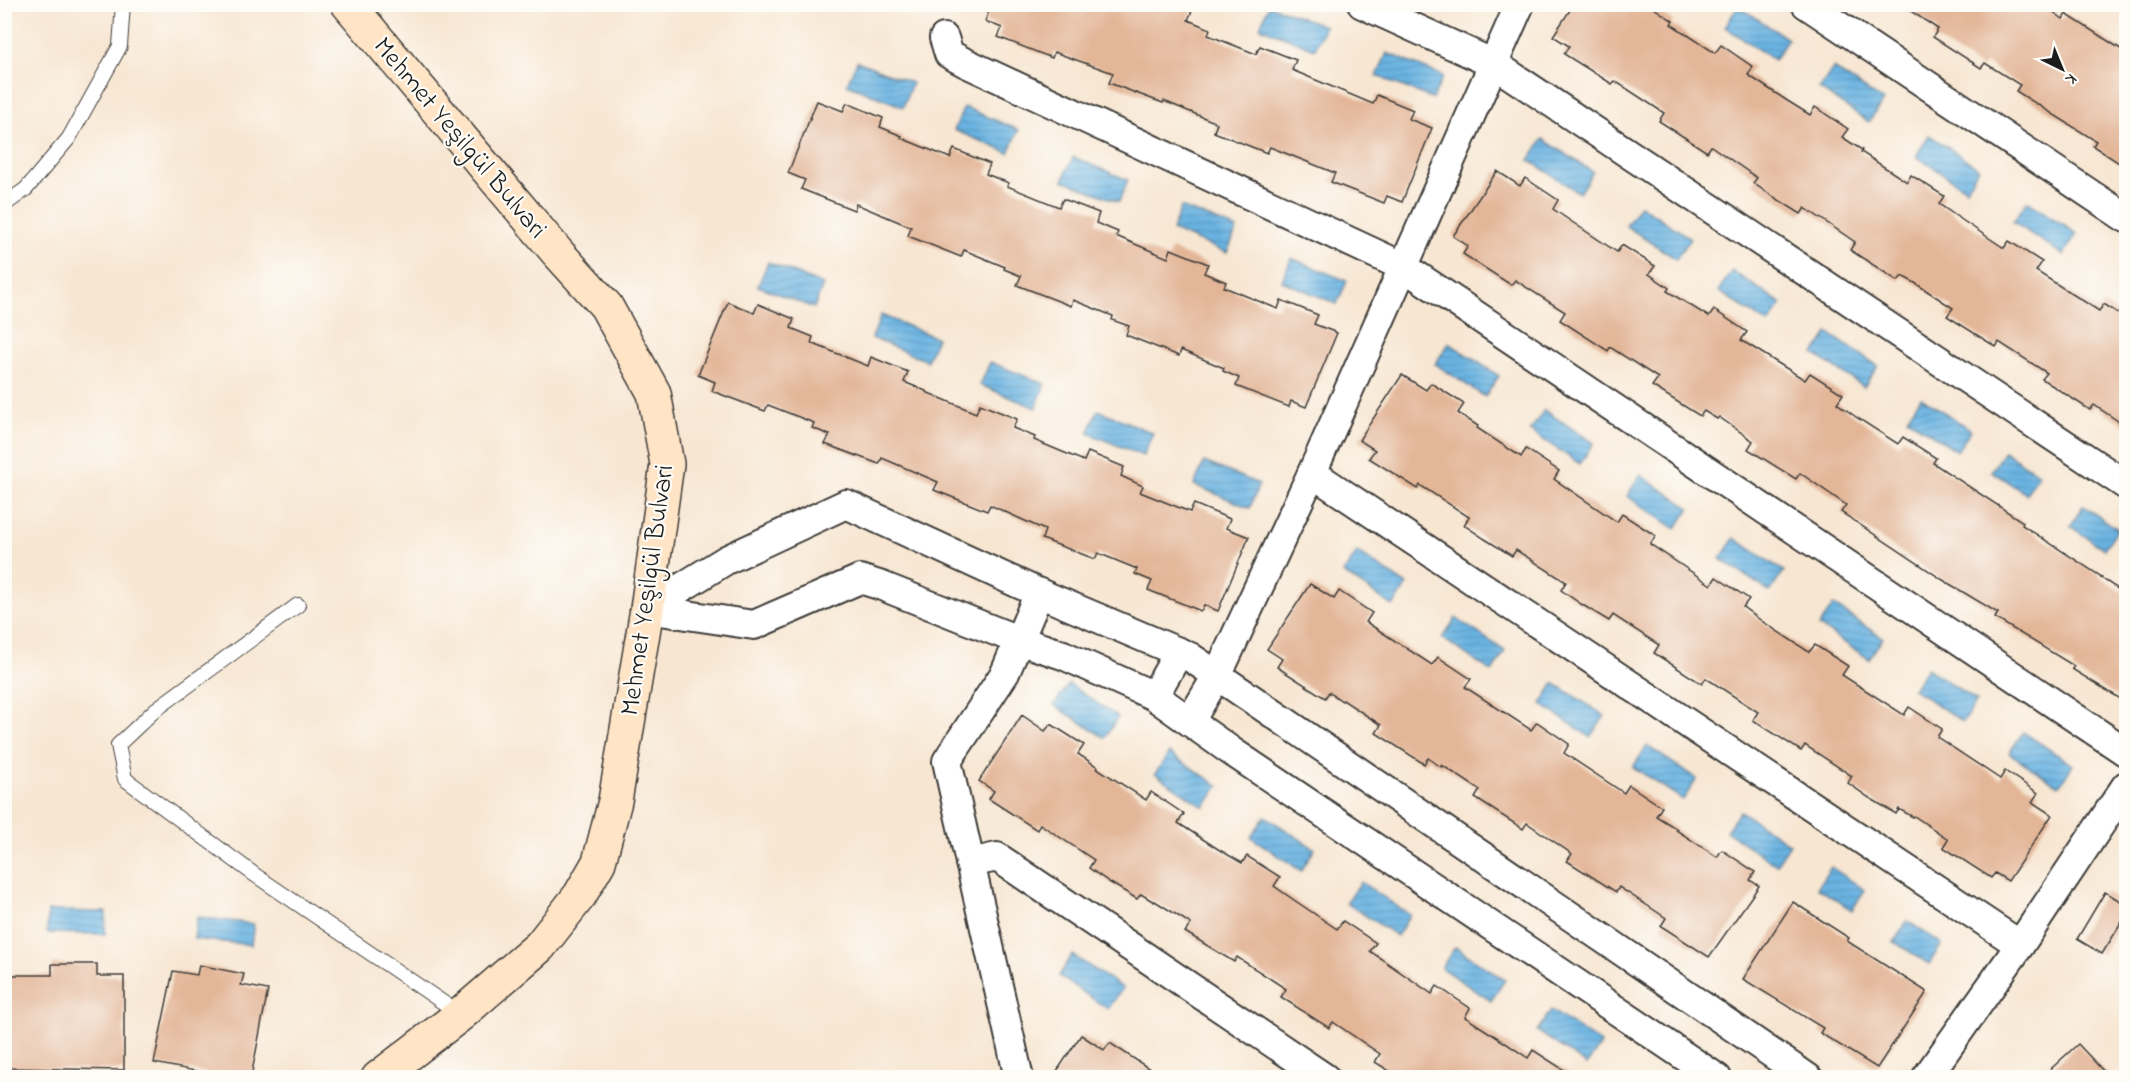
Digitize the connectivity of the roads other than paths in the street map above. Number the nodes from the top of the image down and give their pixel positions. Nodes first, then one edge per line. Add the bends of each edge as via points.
1 (123, 4) edge
2 (348, 4) edge
3 (1362, 4) edge
4 (1520, 4) edge
5 (1806, 4) edge
6 (944, 38) dead end
7 (1494, 64) junction
8 (4, 205) edge
9 (2127, 218) edge
10 (1404, 267) junction
11 (1312, 473) junction
12 (2127, 485) edge
13 (1039, 593) junction
14 (298, 605) dead end
15 (647, 609) junction
16 (1018, 640) junction
17 (1179, 652) junction
18 (1217, 676) junction
19 (1154, 696) junction
20 (1190, 721) junction
21 (2127, 752) edge
22 (2127, 786) edge
23 (970, 863) junction
24 (2020, 945) junction
25 (460, 1015) junction
26 (378, 1077) edge
27 (1019, 1077) edge
28 (1325, 1077) edge
29 (1717, 1077) edge
30 (1808, 1077) edge
31 (1926, 1077) edge

1 - 8 lane via 120,46 69,138 26,189
2 - 15 main road, Mehmet Yeşilgül Bulvari via 606,306 654,393 667,464
3 - 7 street
4 - 7 street
5 - 9 street
6 - 10 street via 949,54 964,62
7 - 10 street
7 - 12 street
10 - 11 street
10 - 21 street
11 - 18 street
11 - 24 street
13 - 15 street via 846,504 726,560
13 - 16 street
13 - 17 street
14 - 25 lane via 155,710 118,745 125,780 255,875
15 - 16 street via 754,625 860,579
15 - 25 main road, Mehmet Yeşilgül Bulvari via 615,801 599,862 580,895 540,946
16 - 19 street via 1063,655
16 - 23 street via 1005,673 947,762
17 - 18 street
17 - 19 street
18 - 20 street
18 - 30 street
19 - 20 street
20 - 29 street
22 - 24 street
23 - 27 street
23 - 28 street via 996,857
24 - 31 street
25 - 26 main road, Mehmet Yeşilgül Bulvari

